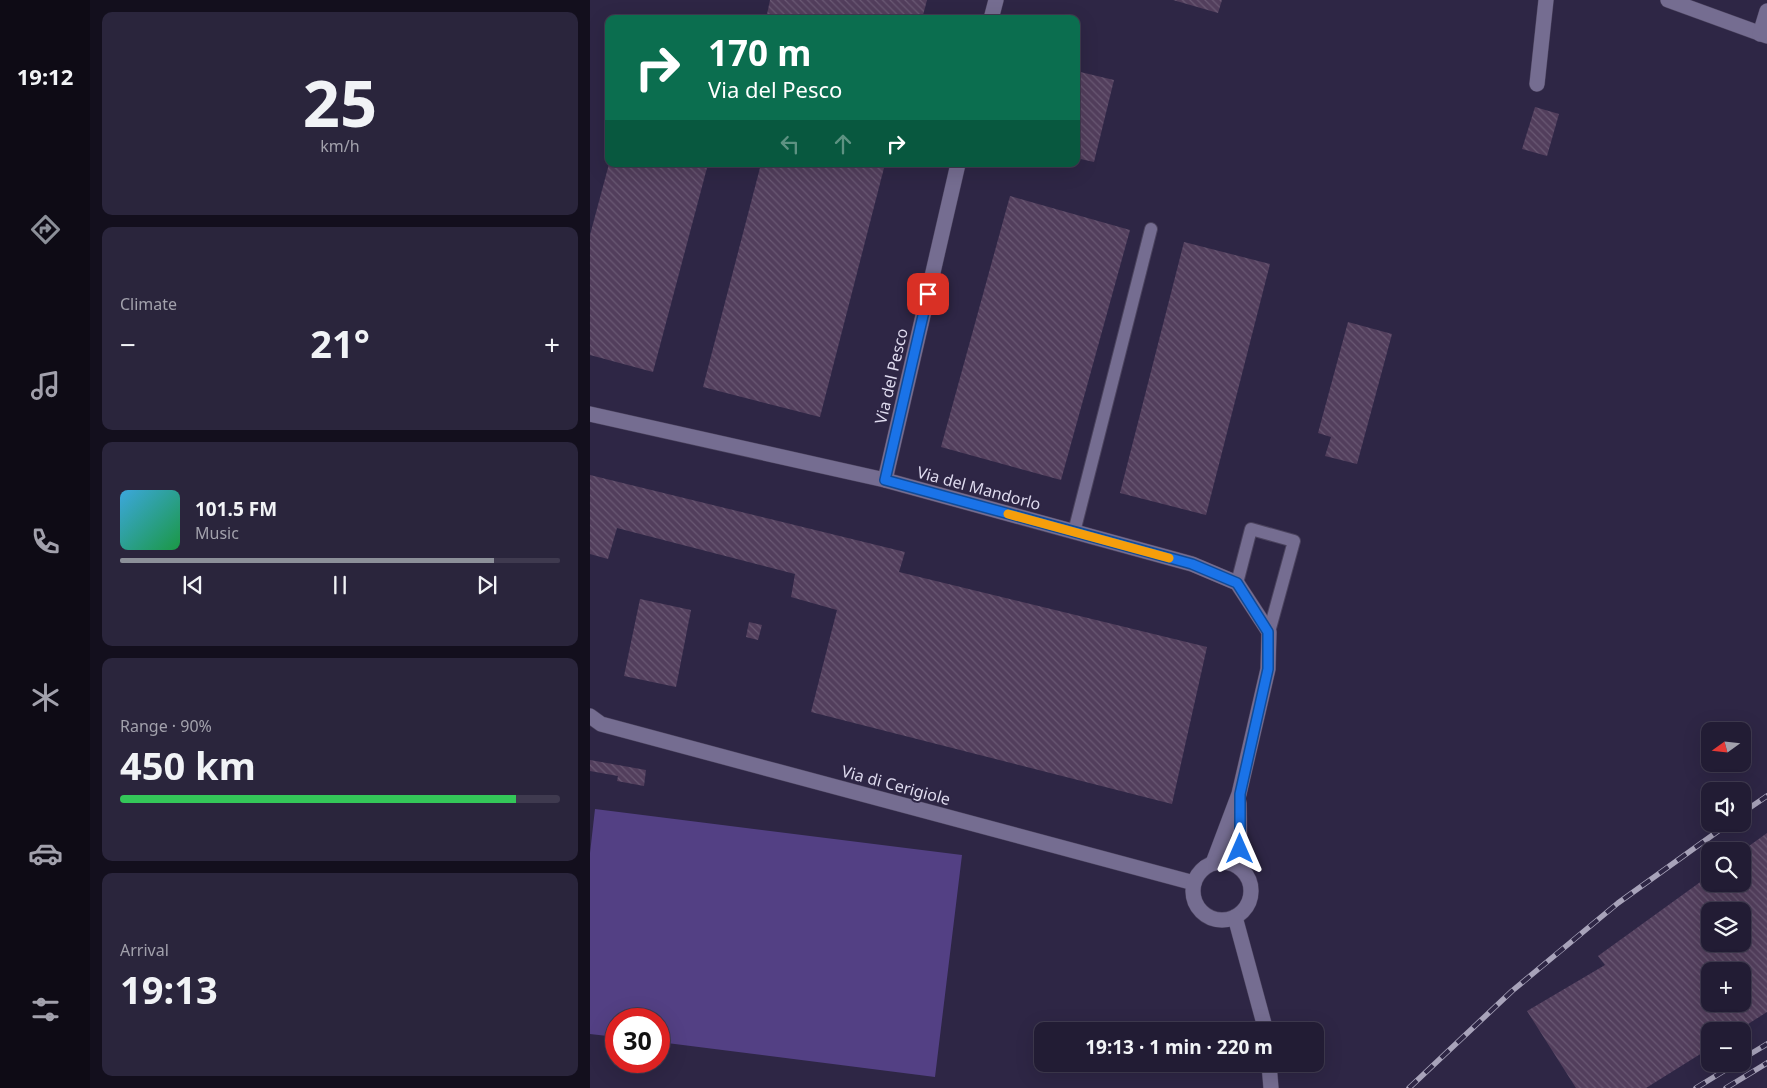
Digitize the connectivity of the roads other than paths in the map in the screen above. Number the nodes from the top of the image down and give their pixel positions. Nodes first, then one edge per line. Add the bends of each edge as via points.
1 (996, 0) edge
2 (1546, 0) edge
3 (1668, 0) edge
4 (1767, 11) edge
5 (992, 15) edge
6 (1764, 35) edge
7 (1537, 84) dead end
8 (957, 167) edge
9 (1151, 229) dead end
10 (590, 414) edge
11 (885, 480) junction
12 (1074, 532) junction
13 (1237, 583) junction
14 (1268, 632) junction
15 (590, 716) edge
16 (1240, 794) junction
17 (1213, 863) junction
18 (1240, 868) junction
19 (1194, 883) junction
20 (1235, 917) junction
21 (1264, 1022) edge
22 (1270, 1072) edge
23 (1271, 1088) edge

1 - 5 street
2 - 7 street
3 - 6 street
4 - 6 street
8 - 11 street, Via del Pesco
9 - 12 lane
10 - 11 street, Via del Mandorlo
11 - 12 street, Via del Mandorlo
12 - 13 street, Via del Mandorlo via 1192,564
13 - 14 street
13 - 14 lane via 1251,529 1294,541
14 - 16 street via 1268,669
15 - 19 street, Via di Cerigiole via 601,724
16 - 17 street
16 - 18 street
17 - 18 street via 1231,863
17 - 19 street via 1204,868
18 - 20 street via 1247,877 1250,900
19 - 20 street via 1193,894 1197,906 1204,913 1216,919
20 - 21 street
22 - 23 street

